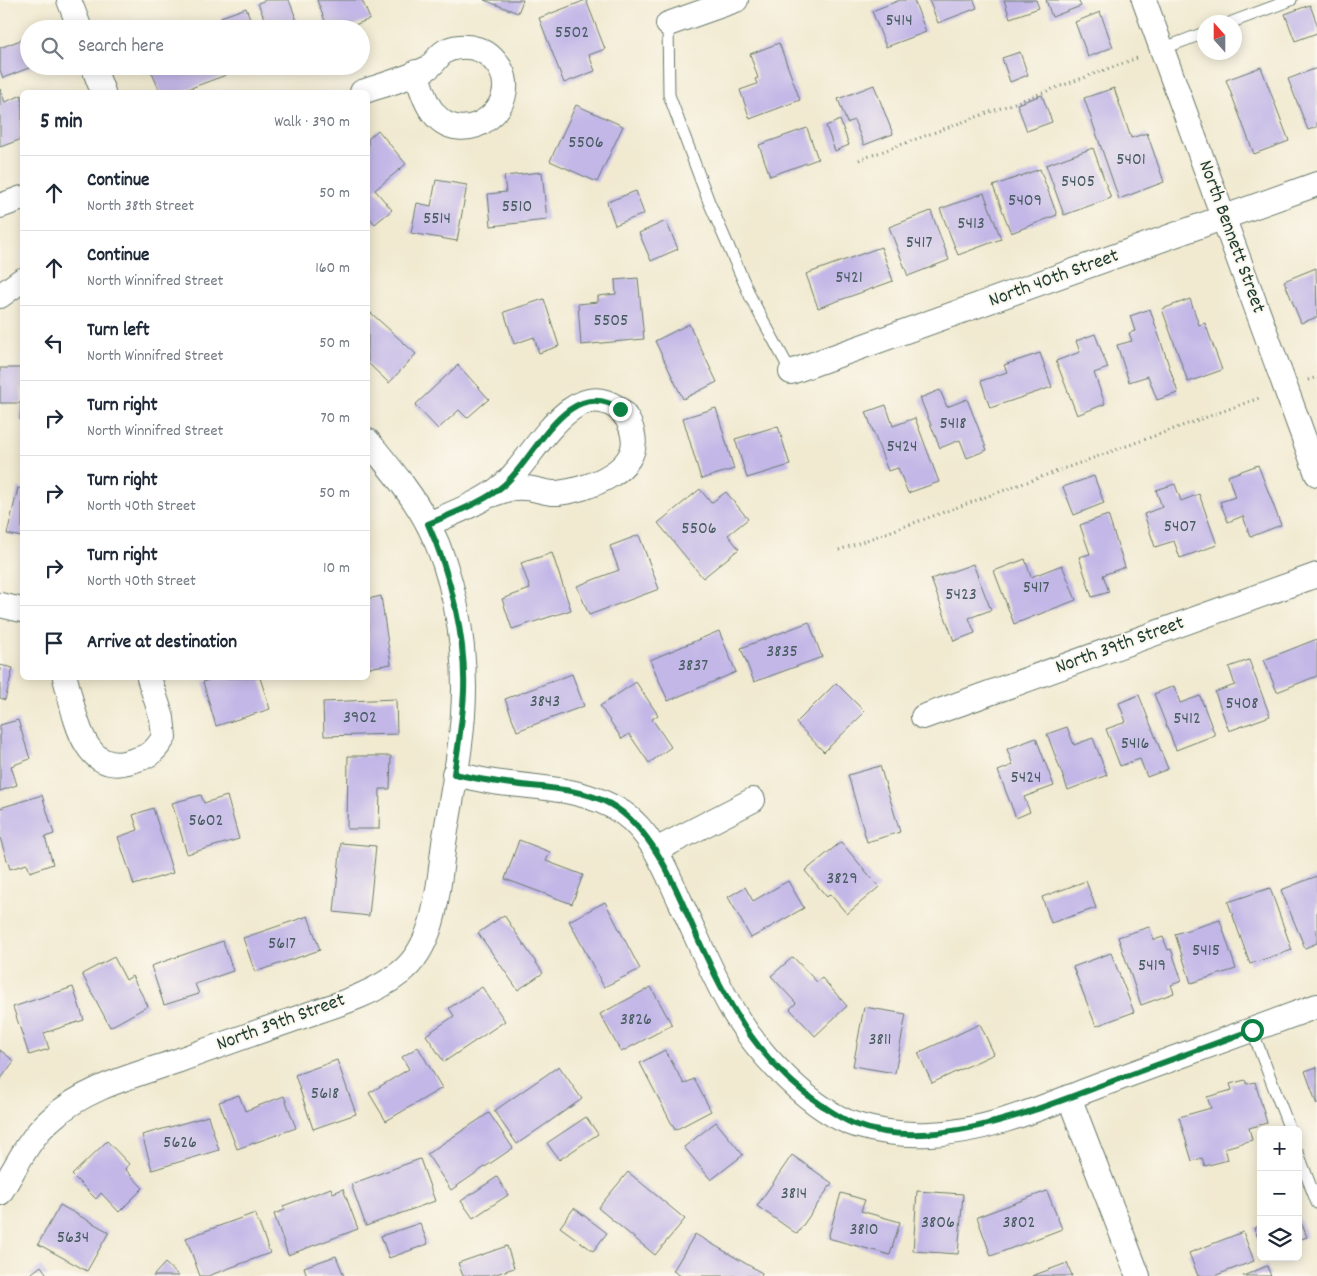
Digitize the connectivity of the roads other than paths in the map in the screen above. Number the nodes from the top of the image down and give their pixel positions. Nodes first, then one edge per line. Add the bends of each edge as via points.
1 (69, 0) edge
2 (736, 0) edge
3 (1144, 0) edge
4 (1291, 0) edge
5 (1242, 18) edge
6 (77, 20) edge
7 (668, 24) joint
8 (1197, 36) edge
9 (1162, 49) junction
10 (416, 72) dead end
11 (97, 75) edge
12 (102, 90) edge
13 (367, 90) edge
14 (1317, 184) edge
15 (20, 199) edge
16 (0, 206) edge
17 (1224, 219) junction
18 (20, 281) edge
19 (0, 296) edge
20 (791, 372) joint
21 (370, 444) edge
22 (1317, 474) edge
23 (491, 495) junction
24 (428, 524) junction
25 (1317, 575) edge
26 (0, 605) edge
27 (20, 610) edge
28 (66, 680) edge
29 (150, 680) edge
30 (924, 718) dead end
31 (454, 774) junction
32 (753, 800) dead end
33 (656, 850) junction
34 (1317, 1006) edge
35 (1252, 1030) junction
36 (1069, 1097) junction
37 (1288, 1126) edge
38 (1302, 1163) edge
39 (0, 1193) edge
40 (1317, 1203) edge
41 (1138, 1276) edge

1 - 6 street
2 - 7 street
3 - 9 street, North Bennett Street
4 - 5 lane
7 - 20 lane via 669,95 712,211 751,298
8 - 9 lane
9 - 17 street, North Bennett Street
10 - 13 street
11 - 12 street
14 - 17 street, North 40th Street
15 - 16 street
17 - 20 street, North 40th Street
17 - 22 street, North Bennett Street
18 - 19 street
21 - 24 street, North 39th Street via 394,472
23 - 23 street via 514,488 560,492 584,487 604,478 632,454 634,440 626,418 620,409 604,402 587,402 574,407 544,434 515,474
23 - 24 street
24 - 31 street, North 39th Street via 443,561 452,596 462,663 464,689
25 - 30 street, North 39th Street
26 - 27 street
28 - 29 street via 88,750 114,764 149,756 164,738 162,718
31 - 33 street via 593,798 626,815
31 - 39 street, North 39th Street via 435,911 412,963 379,986 335,1005 120,1080 74,1101 35,1136
32 - 33 street
33 - 36 street via 735,1014 753,1041 780,1073 830,1111 854,1124 891,1132 929,1134 997,1121
34 - 35 street
35 - 36 street
35 - 37 lane
36 - 41 street
38 - 40 lane

